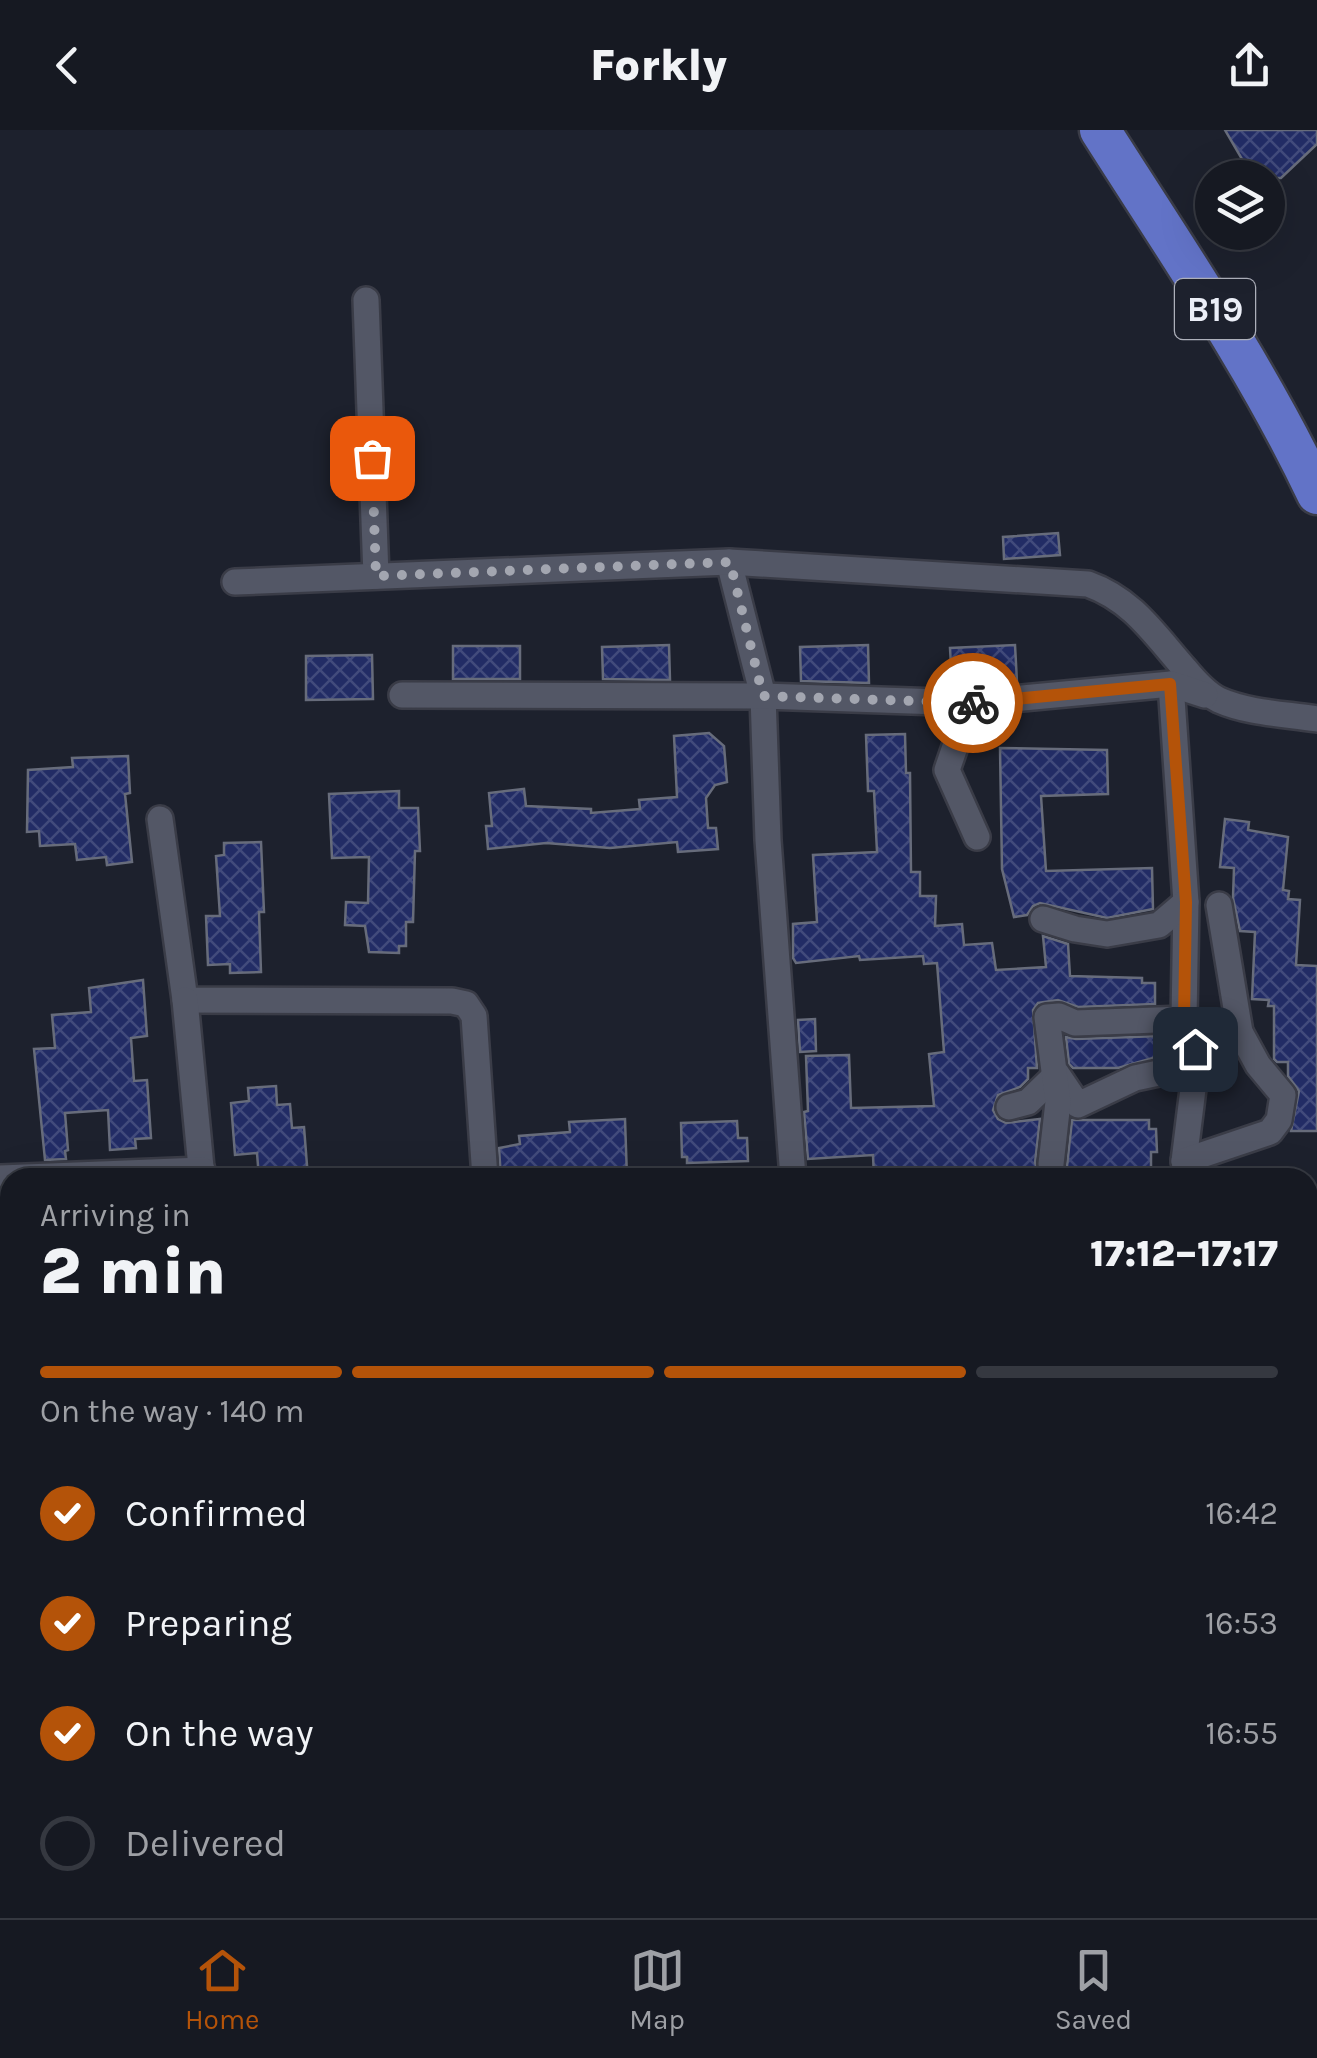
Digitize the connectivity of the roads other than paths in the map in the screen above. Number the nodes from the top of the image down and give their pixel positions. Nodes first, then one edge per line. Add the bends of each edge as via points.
1 (1100, 130) edge
2 (366, 300) dead end
3 (1317, 494) edge
4 (730, 562) junction
5 (376, 576) junction
6 (234, 582) dead end
7 (1170, 684) junction
8 (402, 695) dead end
9 (763, 696) junction
10 (1219, 700) junction
11 (970, 703) junction
12 (1317, 719) edge
13 (160, 819) dead end
14 (977, 836) dead end
15 (1186, 902) junction
16 (1219, 905) dead end
17 (1043, 919) dead end
18 (185, 1000) junction
19 (1184, 1019) junction
20 (1240, 1032) junction
21 (1196, 1057) junction
22 (1057, 1074) junction
23 (1009, 1107) dead end
24 (1051, 1164) dead end
25 (201, 1168) edge
26 (484, 1168) edge
27 (792, 1168) edge
28 (1186, 1168) edge
29 (1190, 1168) edge

1 - 3 highway, B19 via 1279,415
2 - 5 street
4 - 5 street
4 - 9 street
4 - 10 street via 1088,584 1136,612
5 - 6 street
7 - 10 street
7 - 11 street
7 - 15 street
8 - 9 street
9 - 11 street
9 - 27 street
10 - 12 street
11 - 14 street via 947,770
13 - 18 street
15 - 17 street via 1159,925 1107,934
15 - 19 street
16 - 20 street
18 - 25 street
18 - 26 street via 466,1004 474,1016
19 - 21 street
19 - 22 street via 1047,1018
20 - 21 street
20 - 29 street via 1282,1095 1279,1120 1270,1132
21 - 22 street via 1078,1104
21 - 28 street
22 - 23 street via 1028,1102
22 - 24 street

